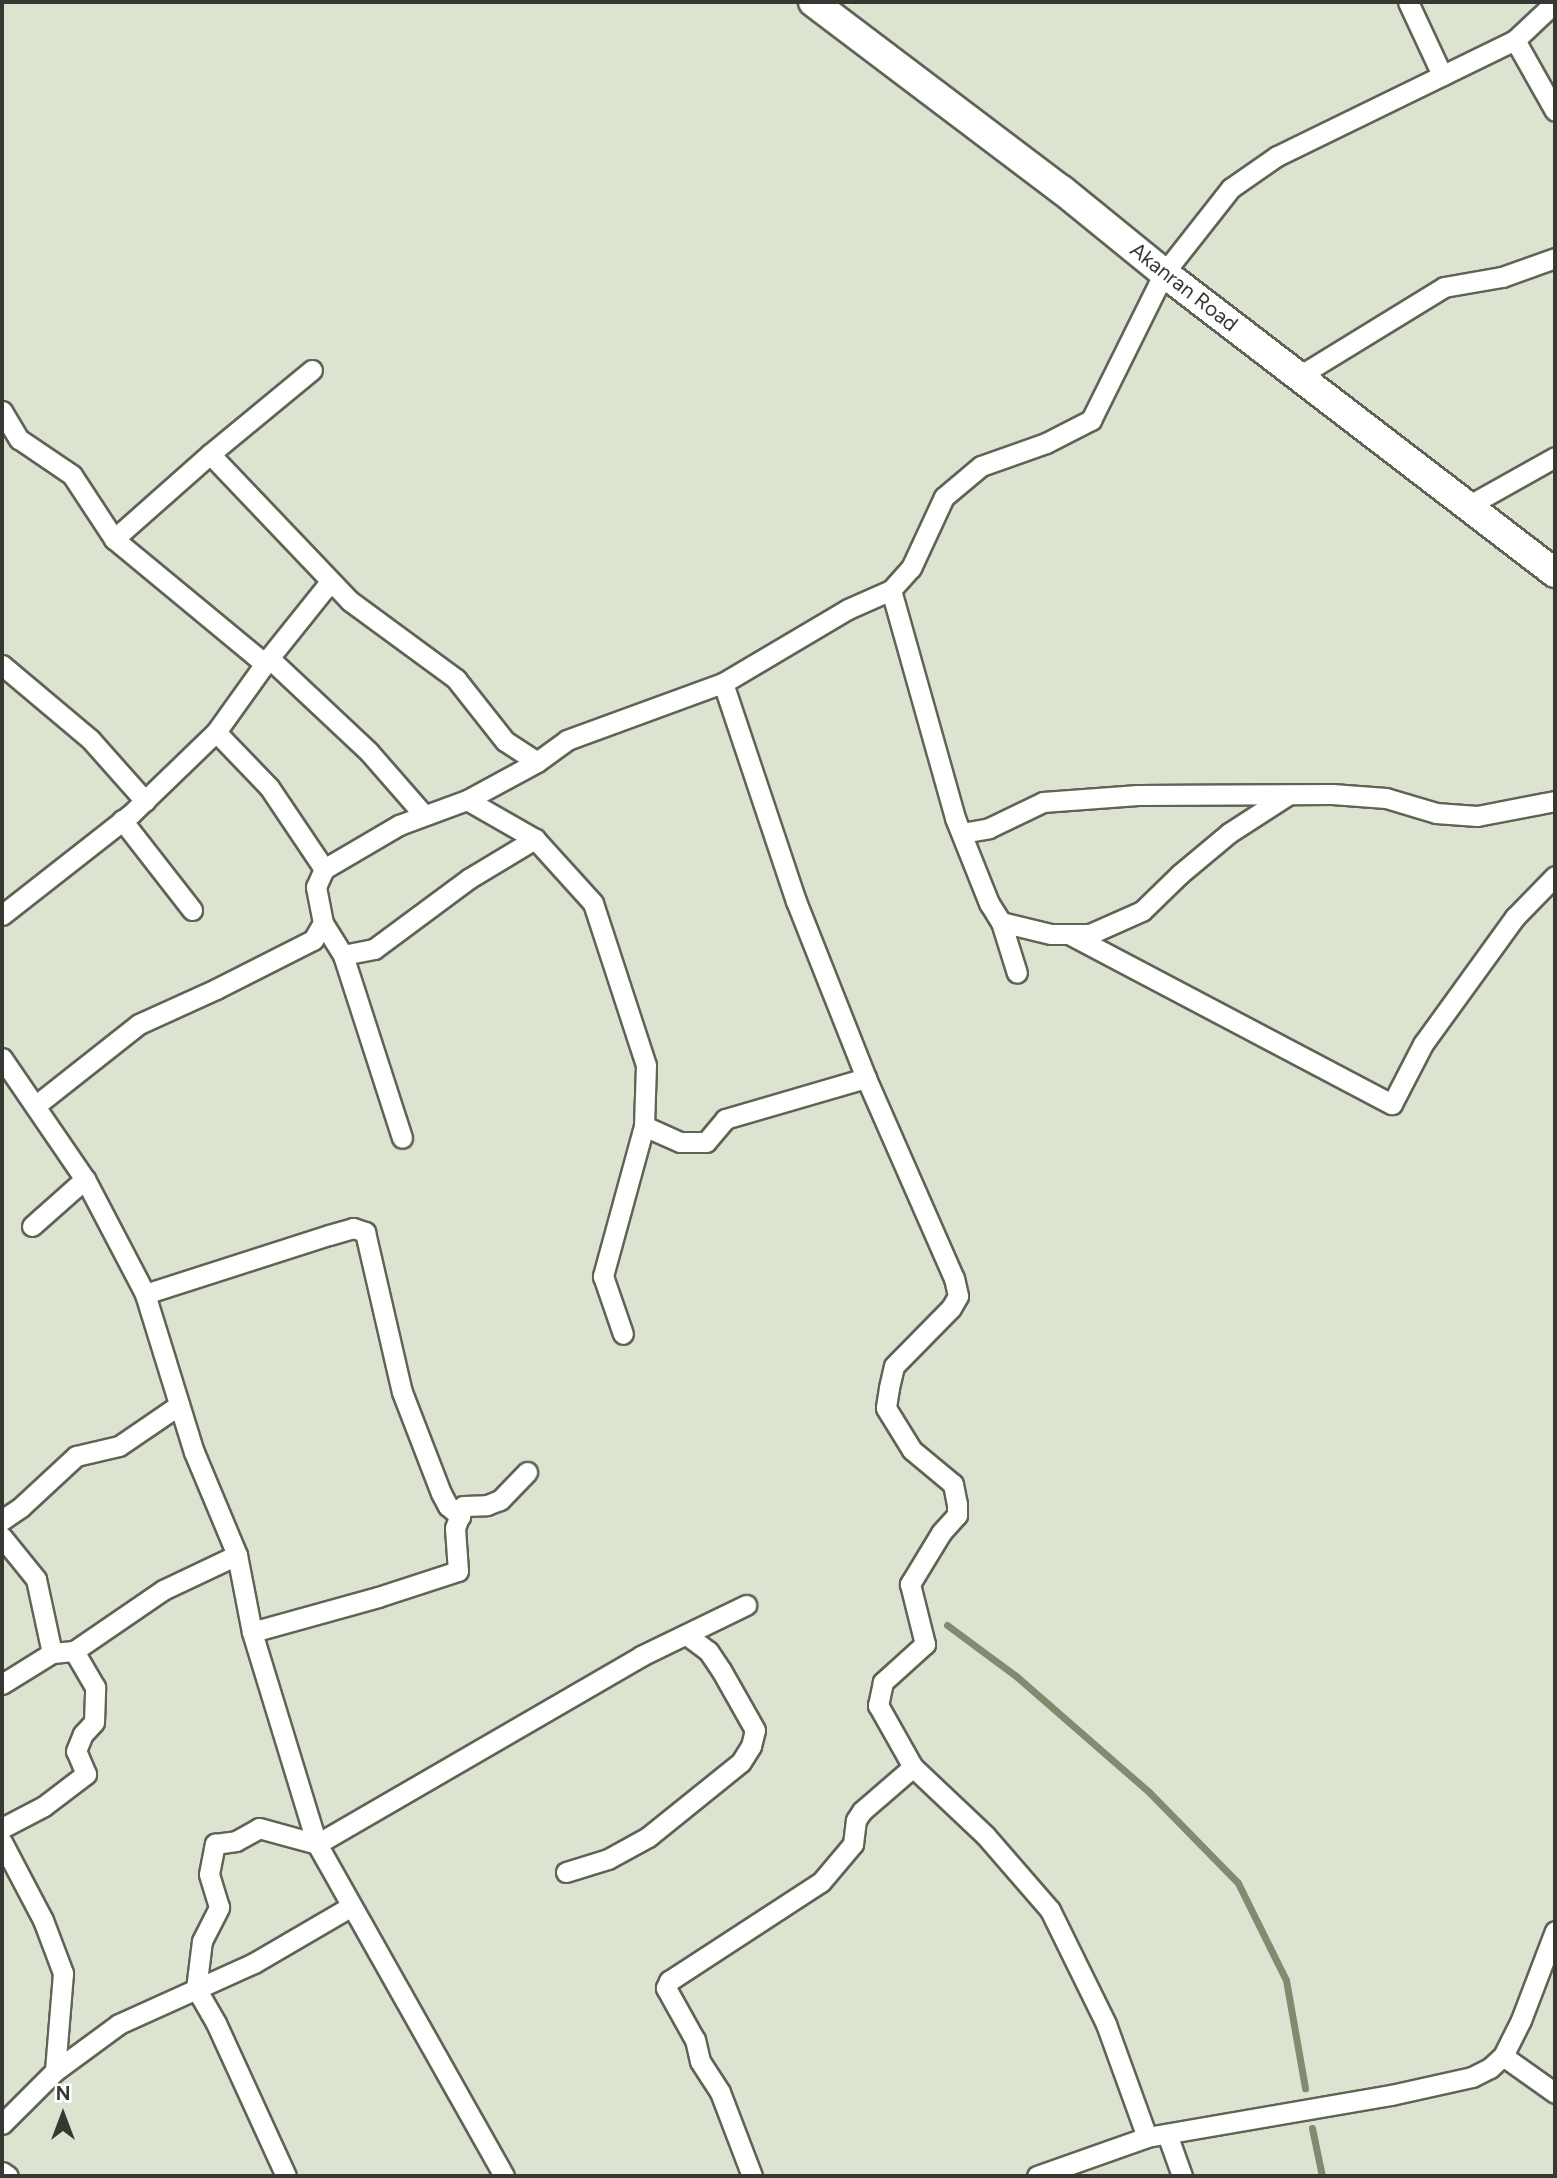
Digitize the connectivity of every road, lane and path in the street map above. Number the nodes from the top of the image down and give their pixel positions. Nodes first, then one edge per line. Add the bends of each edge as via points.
1 (813, 2) edge
2 (1408, 2) edge
3 (1551, 2) edge
4 (1515, 40) junction
5 (1442, 75) junction
6 (1555, 111) edge
7 (1555, 258) edge
8 (1164, 273) junction
9 (312, 370) dead end
10 (1299, 376) junction
11 (2, 411) edge
12 (210, 454) junction
13 (1555, 457) edge
14 (1466, 507) junction
15 (114, 539) junction
16 (1555, 573) edge
17 (333, 585) junction
18 (891, 590) junction
19 (267, 661) junction
20 (2, 665) edge
21 (723, 683) junction
22 (216, 732) junction
23 (505, 741) junction
24 (537, 762) junction
25 (507, 776) junction
26 (1288, 794) junction
27 (467, 800) junction
28 (145, 801) junction
29 (1555, 801) edge
30 (424, 815) junction
31 (122, 820) junction
32 (962, 833) junction
33 (534, 839) junction
34 (324, 869) junction
35 (1555, 876) edge
36 (192, 910) dead end
37 (2, 915) edge
38 (1001, 922) junction
39 (323, 923) junction
40 (1069, 934) junction
41 (343, 955) junction
42 (1017, 972) dead end
43 (2, 1058) edge
44 (866, 1078) junction
45 (35, 1106) junction
46 (645, 1126) junction
47 (402, 1138) dead end
48 (85, 1180) junction
49 (32, 1226) dead end
50 (145, 1294) junction
51 (623, 1335) dead end
52 (179, 1405) junction
53 (527, 1472) dead end
54 (460, 1516) junction
55 (2, 1520) edge
56 (2, 1537) edge
57 (237, 1555) junction
58 (746, 1605) dead end
59 (252, 1632) junction
60 (687, 1634) junction
61 (74, 1651) junction
62 (52, 1653) junction
63 (2, 1684) edge
64 (913, 1767) junction
65 (2, 1828) edge
66 (2, 1842) edge
67 (317, 1844) junction
68 (566, 1872) dead end
69 (350, 1908) junction
70 (1555, 1931) edge
71 (196, 1989) junction
72 (1497, 2062) junction
73 (55, 2071) junction
74 (1555, 2093) edge
75 (2, 2124) edge
76 (1167, 2134) junction
77 (1147, 2137) junction
78 (2, 2172) edge
79 (496, 2174) edge
80 (8, 2176) edge
81 (286, 2176) edge
82 (752, 2176) edge
83 (1037, 2176) edge
84 (1182, 2176) edge

1 - 8 main road, Akanran Road
2 - 5 street
3 - 4 street
4 - 5 street
4 - 6 street
5 - 8 street via 1277,156 1231,188
7 - 10 street via 1502,277 1444,287
8 - 10 main road, Akanran Road
8 - 18 street via 1091,420 1046,443 981,466 944,497 911,568
9 - 12 street
10 - 14 main road, Akanran Road
11 - 15 street via 19,439 72,475
12 - 15 street
12 - 17 street
13 - 14 street
14 - 16 main road, Akanran Road
15 - 19 street
17 - 19 street via 325,588
17 - 23 street via 456,679
18 - 21 street
18 - 32 street
19 - 22 street
19 - 30 street via 369,752
20 - 28 street via 90,738
21 - 24 street via 567,740
21 - 44 street via 796,901
22 - 28 street
22 - 34 street via 269,788
23 - 24 street
23 - 25 street
24 - 25 street
25 - 27 street
26 - 29 street via 1386,798 1436,813 1477,816
26 - 32 street via 1138,795 1043,802 989,828
26 - 40 street via 1230,833 1142,911 1090,934
27 - 30 street
27 - 33 street
28 - 31 street
30 - 34 street
31 - 36 street
31 - 37 street
32 - 38 street
33 - 41 street via 470,878 374,949
33 - 46 street via 593,903 646,1065
34 - 39 street via 316,887
35 - 40 street via 1515,917 1423,1044 1392,1104
38 - 40 street
38 - 42 street
39 - 41 street
39 - 45 street via 313,940 139,1024
41 - 47 street
43 - 45 street
44 - 46 street via 725,1119 706,1142 680,1142
44 - 64 street via 958,1296 894,1366 886,1408 912,1450 953,1484 957,1504 957,1516 910,1584 926,1644 883,1682 878,1705
45 - 48 street
46 - 51 street via 603,1276
48 - 49 street
48 - 50 street
50 - 52 street
50 - 54 street via 353,1228 365,1232 402,1392 441,1493
52 - 55 street via 119,1446 76,1456
52 - 57 street
53 - 54 street via 500,1500 463,1506
54 - 59 street via 455,1528 458,1571
56 - 62 street via 36,1579
57 - 59 street
57 - 61 street via 163,1590
58 - 60 street
59 - 67 street
60 - 67 street via 641,1656
60 - 68 street via 708,1651 721,1670 755,1730 751,1746 741,1762 648,1837 608,1859
61 - 62 street
61 - 65 street via 95,1687 94,1722 76,1751 86,1774 44,1806
62 - 63 street
64 - 77 street via 985,1835 1050,1910 1106,2024
64 - 82 street via 862,1811 853,1844 821,1882 668,1980 666,1988 720,2092
66 - 73 street via 43,1920 63,1973
67 - 69 street
67 - 71 street via 259,1828 236,1841 215,1844 209,1874 219,1907 202,1941
69 - 71 street via 254,1963
69 - 79 street
70 - 72 street
71 - 73 street via 119,2024
71 - 81 street
72 - 74 street via 1521,2068
72 - 76 street via 1472,2077 1391,2095
73 - 75 street
76 - 77 street
76 - 84 street
77 - 83 street
78 - 80 street

